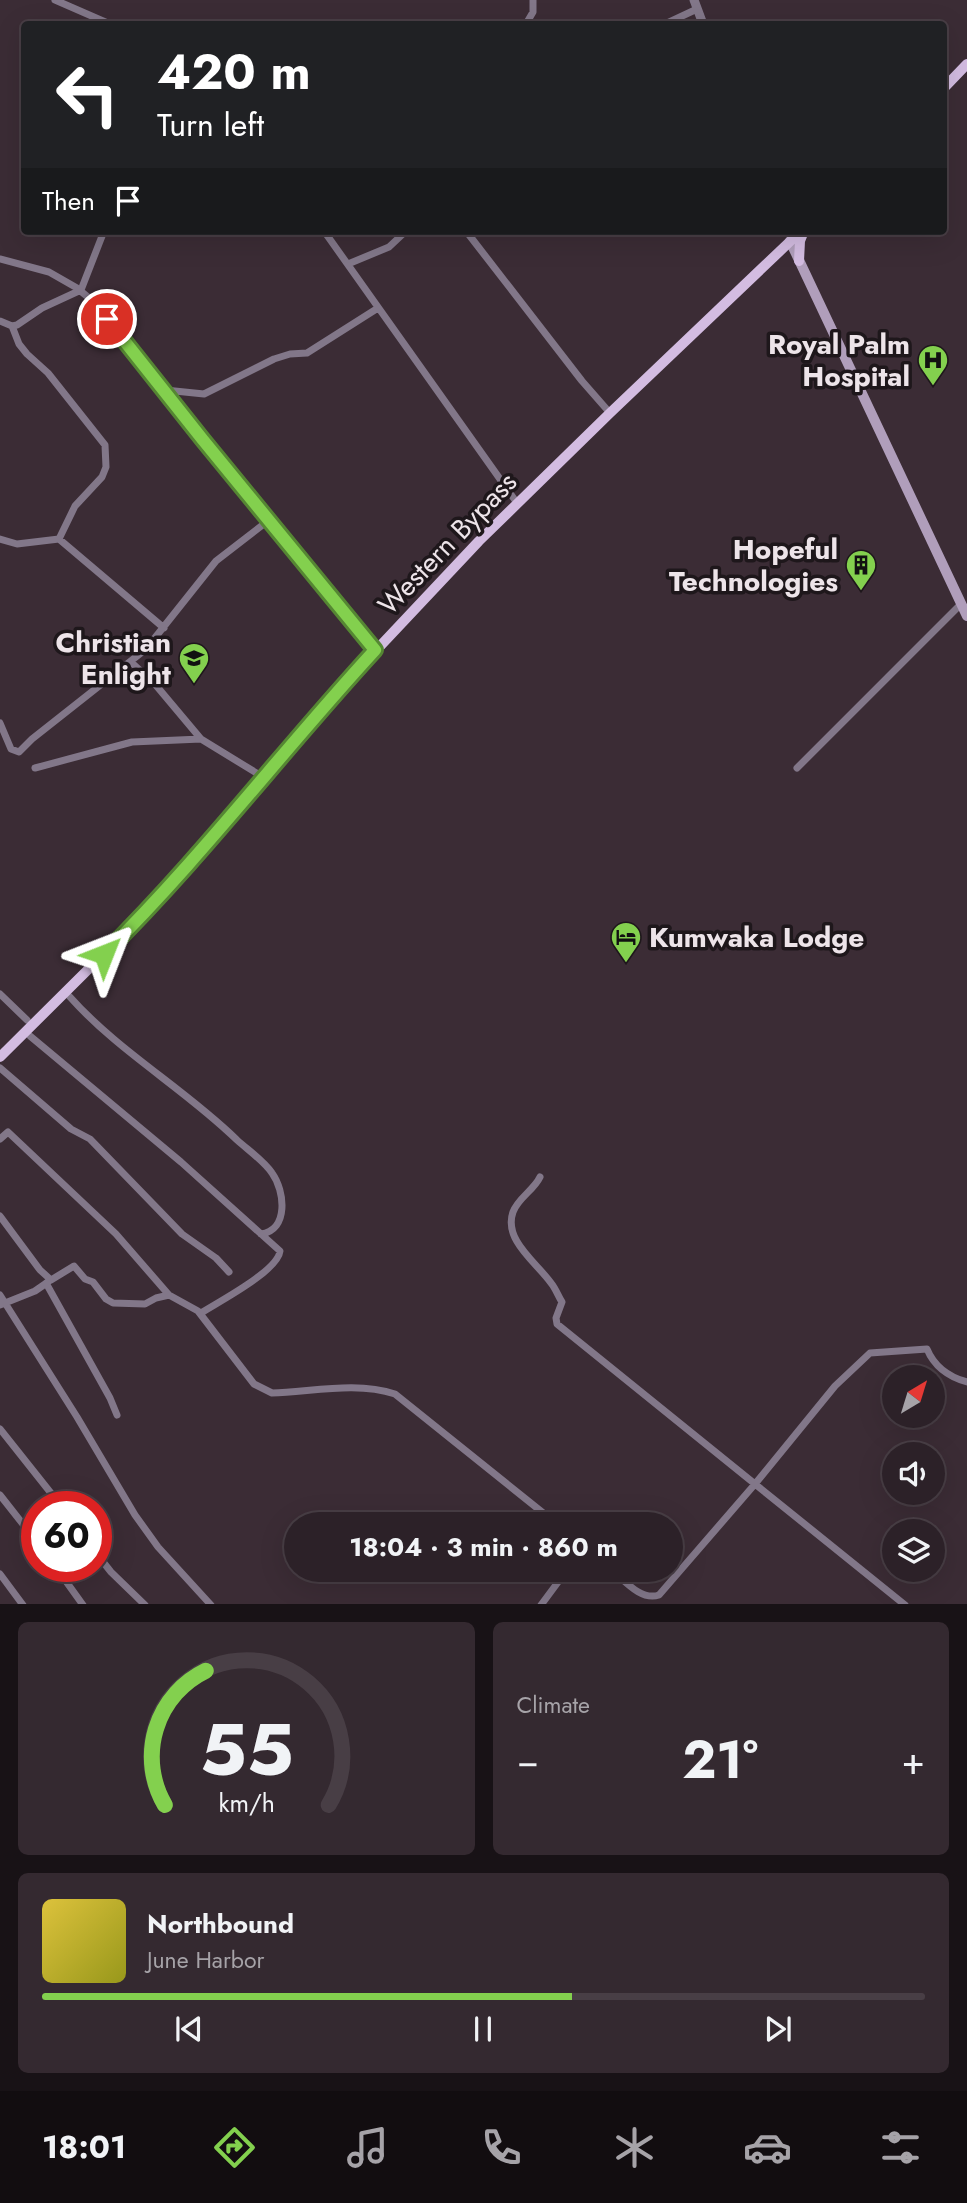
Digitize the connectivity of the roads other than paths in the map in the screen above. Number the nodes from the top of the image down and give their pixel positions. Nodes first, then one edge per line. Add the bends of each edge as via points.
1 (55, 0) edge
2 (533, 0) edge
3 (696, 5) edge
4 (684, 14) junction
5 (103, 21) edge
6 (529, 21) edge
7 (671, 21) edge
8 (684, 21) edge
9 (967, 64) edge
10 (947, 85) edge
11 (103, 235) edge
12 (327, 235) edge
13 (402, 235) edge
14 (469, 235) edge
15 (802, 235) edge
16 (788, 236) edge
17 (775, 256) junction
18 (0, 259) edge
19 (799, 261) junction
20 (348, 264) junction
21 (80, 290) junction
22 (378, 308) junction
23 (0, 320) edge
24 (12, 326) junction
25 (164, 390) junction
26 (610, 413) junction
27 (517, 503) junction
28 (269, 520) junction
29 (0, 538) edge
30 (59, 539) junction
31 (961, 604) junction
32 (967, 618) edge
33 (163, 628) junction
34 (375, 650) junction
35 (132, 663) junction
36 (0, 723) edge
37 (201, 739) junction
38 (35, 768) dead end
39 (797, 768) dead end
40 (263, 777) junction
41 (0, 994) edge
42 (71, 997) dead end
43 (27, 1020) dead end
44 (30, 1036) dead end
45 (0, 1057) edge
46 (0, 1068) edge
47 (0, 1139) edge
48 (540, 1177) dead end
49 (0, 1216) edge
50 (261, 1234) junction
51 (229, 1272) dead end
52 (49, 1281) junction
53 (0, 1295) edge
54 (169, 1296) junction
55 (3, 1304) edge
56 (201, 1313) junction
57 (967, 1382) edge
58 (117, 1415) dead end
59 (0, 1429) edge
60 (755, 1484) junction
61 (49, 1491) edge
62 (0, 1495) edge
63 (542, 1512) edge
64 (21, 1522) edge
65 (683, 1567) edge
66 (112, 1573) edge
67 (0, 1574) edge
68 (66, 1582) edge
69 (558, 1582) edge
70 (627, 1582) edge
71 (670, 1582) edge
72 (22, 1604) edge
73 (82, 1604) edge
74 (144, 1604) edge
75 (210, 1604) edge
76 (542, 1604) edge
77 (904, 1604) edge

1 - 5 street
2 - 6 street
3 - 4 street
4 - 7 street
4 - 8 street
9 - 10 main road
11 - 21 street
12 - 20 street
13 - 20 street via 389,247
14 - 26 street
15 - 19 main road
16 - 17 main road, Western Bypass
16 - 19 main road
17 - 19 main road
17 - 26 main road, Western Bypass
18 - 21 street via 49,272
19 - 31 main road
20 - 22 street
21 - 24 street
21 - 25 street
22 - 25 street via 307,353 274,359 204,394
22 - 27 street
23 - 24 street
24 - 30 street via 19,344 105,445 102,477 75,506
25 - 28 street
26 - 27 main road, Western Bypass
27 - 34 main road, Western Bypass
28 - 33 street via 216,561
28 - 34 street
29 - 30 street via 17,544
30 - 33 street
31 - 32 main road
31 - 39 street
33 - 35 street
34 - 40 main road, Western Bypass
35 - 36 street via 19,752 11,750
35 - 37 street
37 - 38 street via 132,742
37 - 40 street
40 - 45 main road, Western Bypass via 152,906
41 - 43 street
42 - 50 street via 102,1028 215,1118 272,1173 283,1200 275,1229
44 - 50 street
46 - 51 street via 71,1129 90,1139 174,1227
47 - 54 street via 8,1132 116,1234
48 - 60 street via 518,1203 511,1224 518,1242 562,1302 556,1324
49 - 52 street
50 - 56 street via 280,1251 279,1257
52 - 54 street via 74,1266 113,1303 145,1304
52 - 55 street
52 - 58 street
53 - 55 street
54 - 56 street
55 - 75 street via 135,1515
56 - 63 street via 264,1391 346,1388 394,1394
57 - 60 street via 954,1379 932,1360 927,1349 870,1353 835,1386
59 - 61 street
60 - 65 street
60 - 77 street
62 - 64 street
66 - 74 street
67 - 72 street
68 - 73 street
69 - 76 street
70 - 71 street via 645,1596 659,1595

